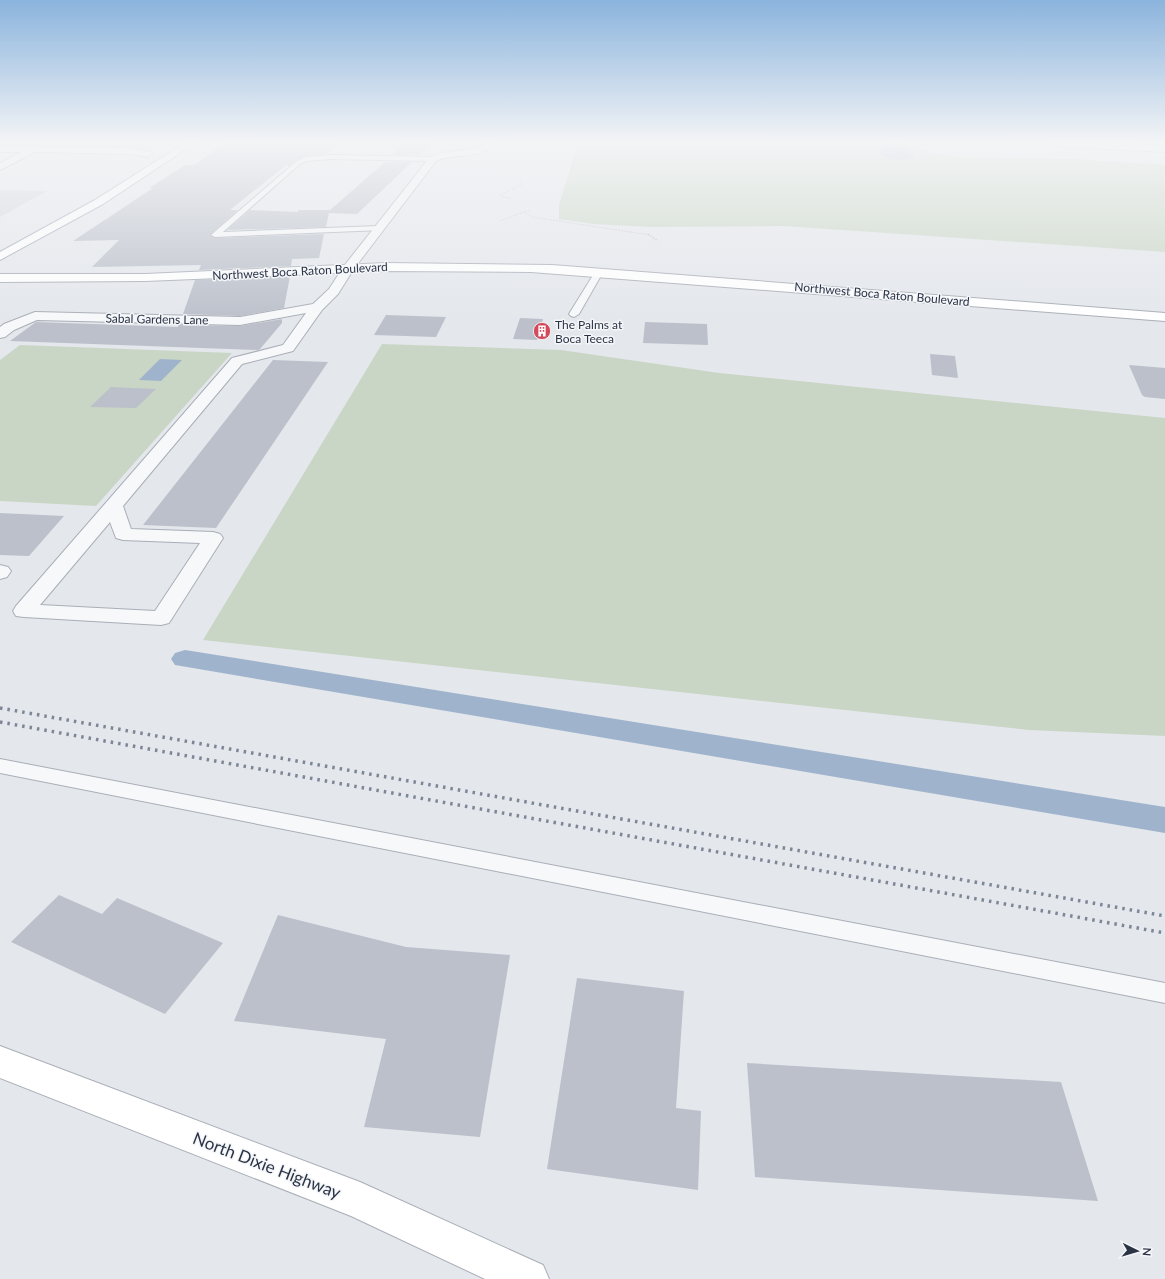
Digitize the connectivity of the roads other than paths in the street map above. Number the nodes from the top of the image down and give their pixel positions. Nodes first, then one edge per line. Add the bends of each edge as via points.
1 (98, 203) edge
2 (252, 203) edge
3 (399, 203) edge
4 (379, 228) junction
5 (0, 257) edge
6 (599, 272) junction
7 (346, 273) junction
8 (0, 278) edge
9 (0, 289) edge
10 (320, 290) junction
11 (574, 314) dead end
12 (1165, 317) edge
13 (0, 334) edge
14 (114, 506) junction
15 (0, 766) edge
16 (1165, 993) edge
17 (0, 1062) edge
18 (529, 1279) edge

1 - 5 street
2 - 4 lane via 215,235
3 - 4 street
4 - 7 street
6 - 7 street, Northwest Boca Raton Boulevard
6 - 11 lane
6 - 12 street, Northwest Boca Raton Boulevard
7 - 8 street, Northwest Boca Raton Boulevard via 98,279
7 - 10 street, Sabal Gardens Lane
7 - 10 street via 328,299
9 - 10 street, Northwest Boca Raton Boulevard
10 - 13 street, Sabal Gardens Lane via 268,317 240,321 35,316 9,327
10 - 14 street via 288,348 237,361
14 - 14 street via 49,582 24,611 161,618 213,538 123,534
15 - 16 lane
17 - 18 street, North Dixie Highway via 360,1201

